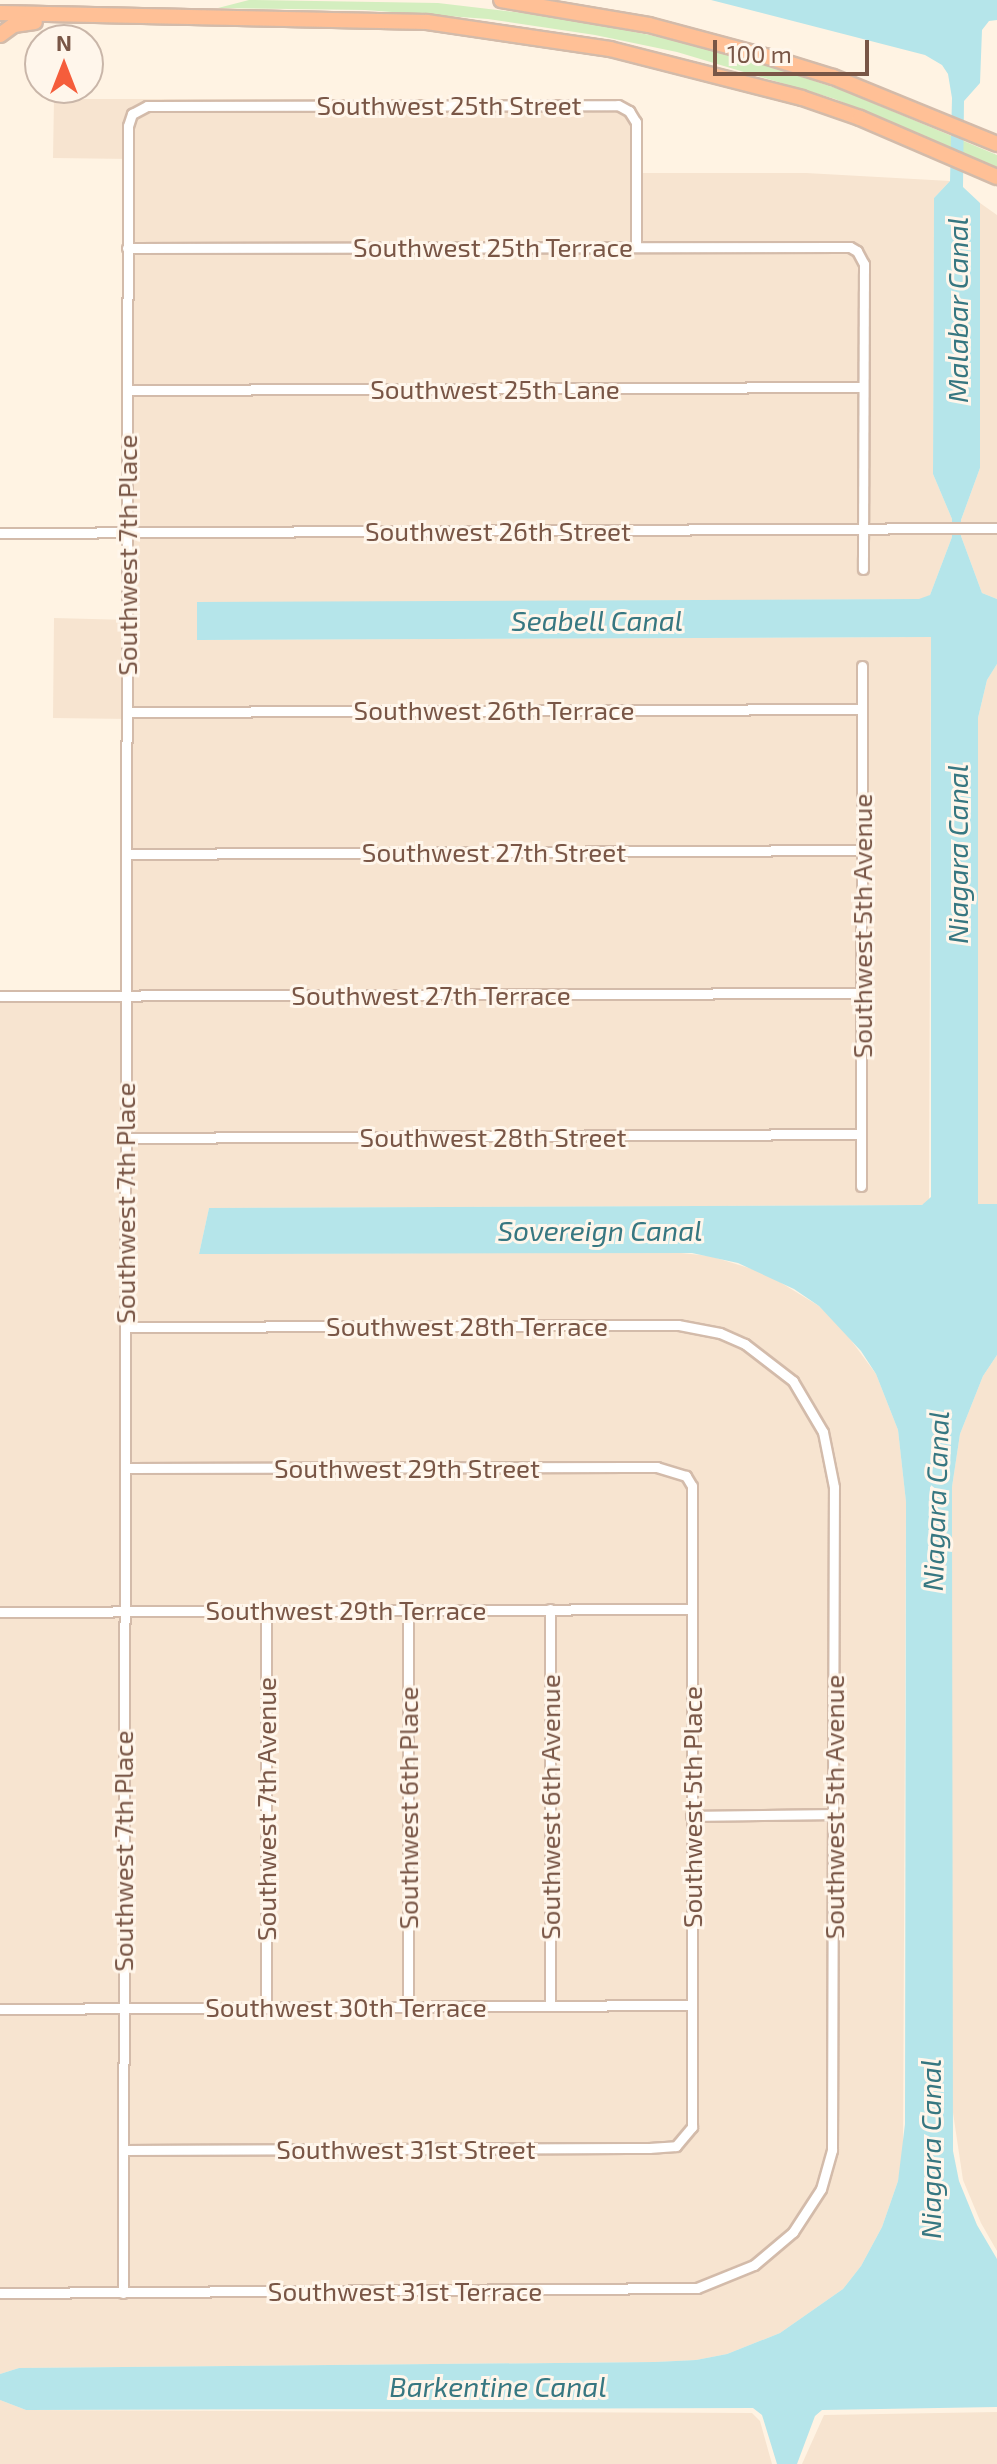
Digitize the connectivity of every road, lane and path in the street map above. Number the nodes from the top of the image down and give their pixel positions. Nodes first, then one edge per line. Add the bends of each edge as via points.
1 (501, 0) edge
2 (0, 13) edge
3 (107, 15) junction
4 (0, 35) edge
5 (132, 114) joint
6 (995, 143) edge
7 (991, 174) edge
8 (636, 246) junction
9 (127, 248) junction
10 (863, 387) junction
11 (127, 390) junction
12 (862, 528) junction
13 (997, 528) edge
14 (124, 532) junction
15 (0, 533) edge
16 (863, 569) dead end
17 (862, 666) dead end
18 (862, 709) junction
19 (127, 712) junction
20 (861, 850) junction
21 (126, 854) junction
22 (861, 993) junction
23 (0, 996) edge
24 (125, 996) junction
25 (861, 1134) junction
26 (125, 1138) junction
27 (861, 1186) dead end
28 (125, 1327) junction
29 (793, 1381) joint
30 (125, 1468) junction
31 (686, 1476) joint
32 (550, 1609) junction
33 (691, 1609) junction
34 (266, 1610) junction
35 (408, 1610) junction
36 (124, 1611) junction
37 (0, 1612) edge
38 (834, 1814) junction
39 (691, 1816) junction
40 (691, 2005) junction
41 (550, 2006) junction
42 (408, 2007) junction
43 (266, 2008) junction
44 (0, 2009) edge
45 (123, 2009) junction
46 (686, 2138) joint
47 (123, 2150) junction
48 (793, 2232) joint
49 (0, 2293) edge
50 (123, 2293) junction

1 - 6 highway via 703,38 833,77
2 - 3 highway
3 - 4 highway via 24,22
3 - 7 highway via 384,20 610,49 731,77 860,118
5 - 8 street, Southwest 25th Street via 147,106 618,105 636,122
5 - 9 street, Southwest 7th Place
8 - 9 street, Southwest 25th Terrace
8 - 10 street, Southwest 25th Terrace via 842,245 857,251 864,264
9 - 11 street, Southwest 7th Place
10 - 11 street, Southwest 25th Lane
10 - 12 street
11 - 14 street, Southwest 7th Place
12 - 13 street, Southwest 26th Street
12 - 14 street, Southwest 26th Street
12 - 16 street
14 - 15 street, Southwest 26th Street
14 - 19 street, Southwest 7th Place
17 - 18 street, Southwest 5th Avenue
18 - 19 street, Southwest 26th Terrace
18 - 20 street, Southwest 5th Avenue
19 - 21 street, Southwest 7th Place
20 - 21 street, Southwest 27th Street
20 - 22 street, Southwest 5th Avenue
21 - 24 street, Southwest 7th Place
22 - 24 street, Southwest 27th Terrace
22 - 25 street, Southwest 5th Avenue
23 - 24 street, Southwest 27th Terrace
24 - 26 street, Southwest 7th Place
25 - 26 street, Southwest 28th Street
25 - 27 street, Southwest 5th Avenue
26 - 28 street, Southwest 7th Place
28 - 29 street, Southwest 28th Terrace via 678,1325 745,1344
28 - 30 street, Southwest 7th Place
29 - 38 street, Southwest 5th Avenue via 820,1424 833,1473
30 - 31 street, Southwest 29th Street via 657,1467
30 - 36 street, Southwest 7th Place
31 - 33 street, Southwest 5th Place via 692,1486
32 - 33 street, Southwest 29th Terrace
32 - 35 street, Southwest 29th Terrace
32 - 41 street, Southwest 6th Avenue
33 - 39 street, Southwest 5th Place
34 - 35 street, Southwest 29th Terrace
34 - 36 street, Southwest 29th Terrace
34 - 43 street, Southwest 7th Avenue
35 - 42 street, Southwest 6th Place
36 - 37 street, Southwest 29th Terrace
36 - 45 street, Southwest 7th Place
38 - 39 street
38 - 48 street, Southwest 5th Avenue via 832,2150 821,2189
39 - 40 street, Southwest 5th Place
40 - 41 street, Southwest 30th Terrace
40 - 46 street, Southwest 5th Place via 692,2127
41 - 42 street, Southwest 30th Terrace
42 - 43 street, Southwest 30th Terrace
43 - 45 street, Southwest 30th Terrace
44 - 45 street, Southwest 30th Terrace
45 - 47 street, Southwest 7th Place
46 - 47 street, Southwest 31st Street via 676,2146 649,2148
47 - 50 street, Southwest 7th Place
48 - 50 street, Southwest 31st Terrace via 771,2254 736,2275 677,2290
49 - 50 street, Southwest 31st Terrace

